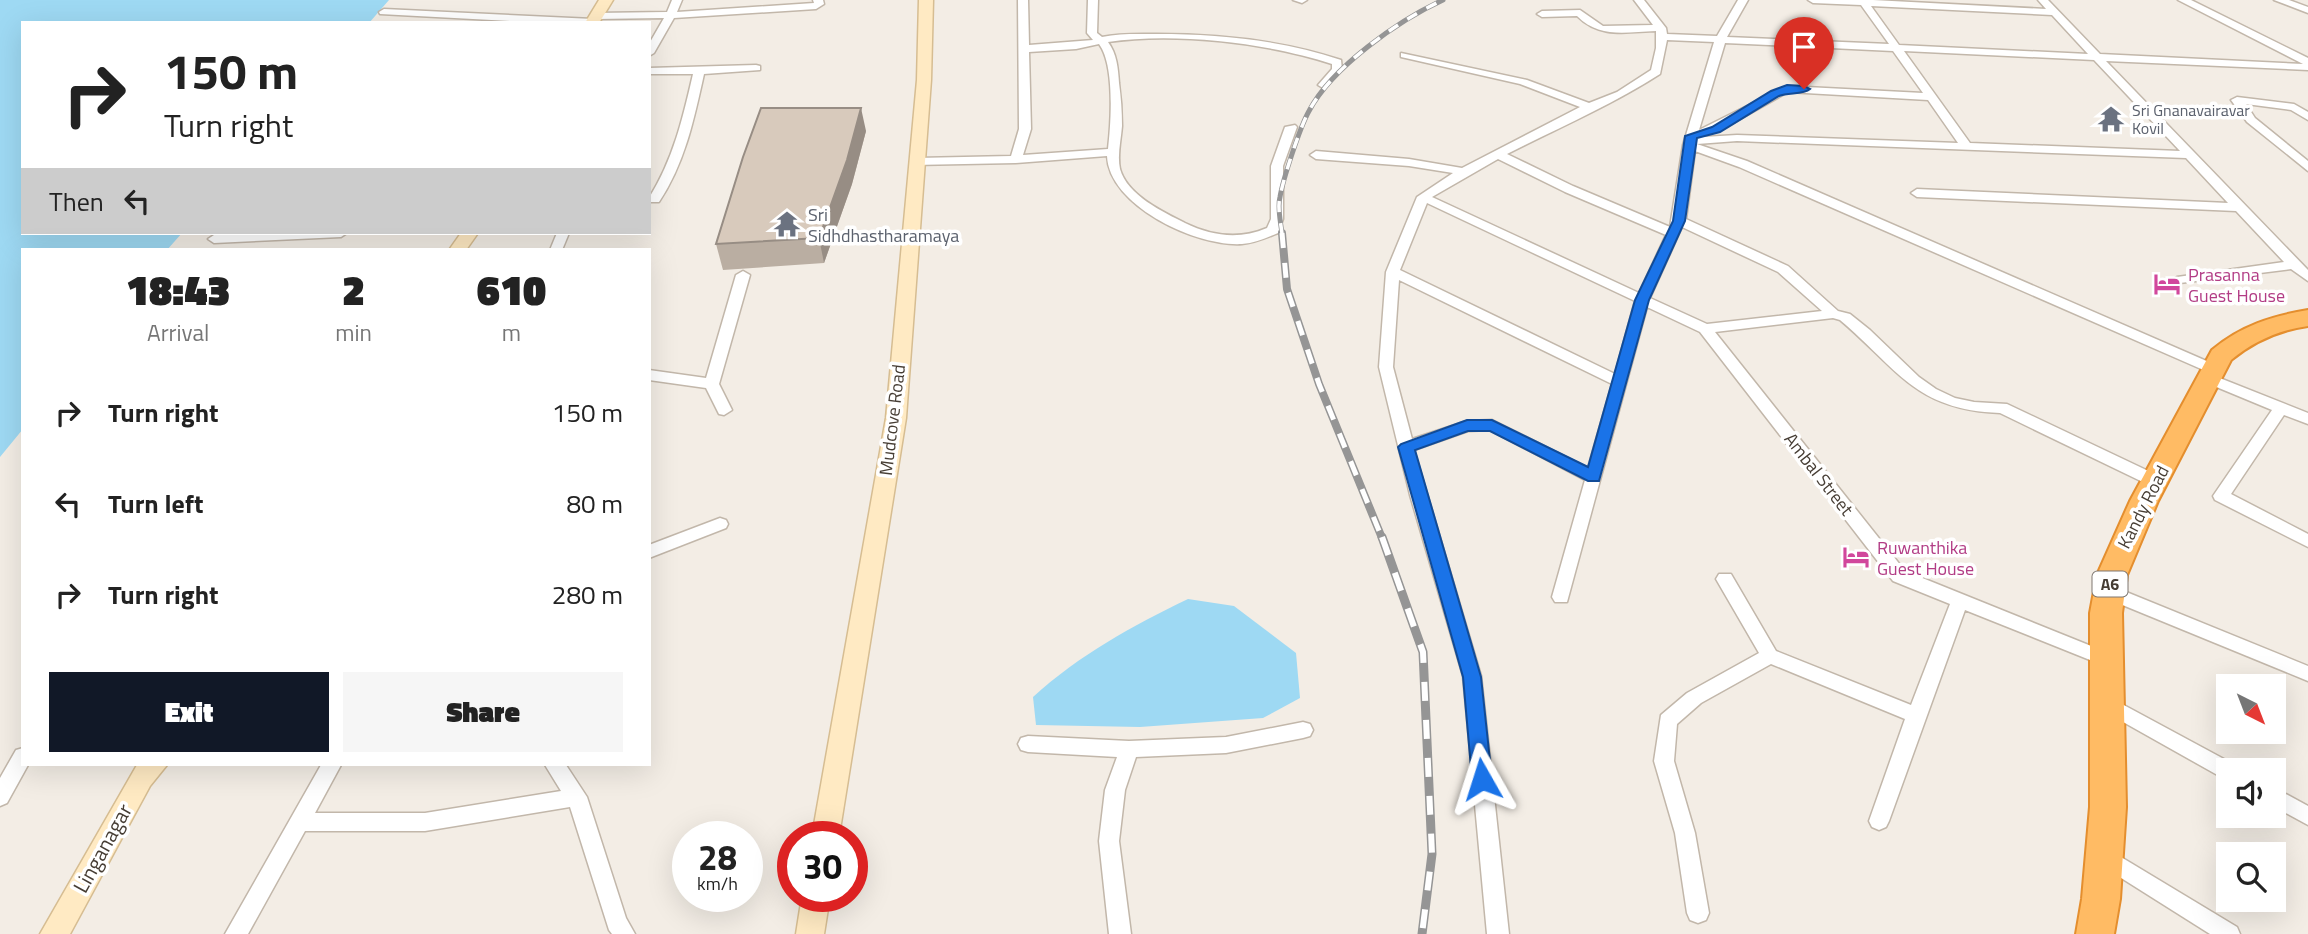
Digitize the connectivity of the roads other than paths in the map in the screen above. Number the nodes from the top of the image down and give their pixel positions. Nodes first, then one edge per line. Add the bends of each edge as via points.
1 (606, 0) edge
2 (677, 0) edge
3 (818, 0) edge
4 (926, 0) edge
5 (1023, 0) edge
6 (1093, 0) edge
7 (1639, 0) edge
8 (1743, 0) edge
9 (1813, 0) edge
10 (2043, 0) edge
11 (2183, 0) edge
12 (2279, 0) edge
13 (1865, 4) junction
14 (2308, 10) edge
15 (384, 12) dead end
16 (2055, 12) junction
17 (1542, 14) dead end
18 (671, 15) junction
19 (594, 20) edge
20 (535, 21) edge
21 (1663, 33) junction
22 (1098, 40) junction
23 (1720, 41) junction
24 (1024, 49) junction
25 (1896, 49) junction
26 (651, 50) edge
27 (1405, 55) dead end
28 (2095, 55) junction
29 (2308, 64) edge
30 (755, 68) dead end
31 (651, 71) edge
32 (699, 71) junction
33 (1323, 85) dead end
34 (1931, 97) junction
35 (1589, 107) junction
36 (2308, 117) edge
37 (1291, 127) dead end
38 (1690, 141) junction
39 (1967, 147) junction
40 (1113, 152) junction
41 (1498, 154) junction
42 (1316, 155) dead end
43 (2190, 155) junction
44 (1016, 159) junction
45 (917, 162) junction
46 (2308, 167) edge
47 (1464, 172) junction
48 (1917, 193) dead end
49 (1423, 197) junction
50 (655, 200) dead end
51 (2239, 207) junction
52 (1676, 227) junction
53 (299, 235) edge
54 (214, 239) dead end
55 (2294, 265) junction
56 (1393, 272) junction
57 (743, 275) dead end
58 (2308, 277) edge
59 (2177, 281) dead end
60 (1642, 300) junction
61 (1833, 314) junction
62 (2308, 318) edge
63 (1705, 329) junction
64 (2210, 373) junction
65 (651, 375) edge
66 (1619, 382) junction
67 (712, 384) junction
68 (2281, 408) junction
69 (723, 410) dead end
70 (2308, 419) edge
71 (1406, 447) junction
72 (1593, 477) junction
73 (2155, 481) junction
74 (720, 524) dead end
75 (2308, 541) edge
76 (651, 551) edge
77 (1725, 579) dead end
78 (2109, 592) junction
79 (1561, 597) dead end
80 (1960, 601) junction
81 (1770, 656) junction
82 (2105, 659) junction
83 (2308, 674) edge
84 (2106, 704) junction
85 (1916, 715) junction
86 (1303, 730) dead end
87 (1028, 744) dead end
88 (1129, 749) junction
89 (2216, 764) edge
90 (12, 766) edge
91 (152, 766) edge
92 (330, 766) edge
93 (556, 766) edge
94 (0, 797) edge
95 (578, 797) junction
96 (2286, 803) edge
97 (2308, 816) edge
98 (828, 821) edge
99 (1879, 821) dead end
100 (297, 822) junction
101 (2105, 857) junction
102 (813, 912) edge
103 (1698, 913) dead end
104 (54, 934) edge
105 (236, 934) edge
106 (624, 934) edge
107 (810, 934) edge
108 (1120, 934) edge
109 (1498, 934) edge
110 (2095, 934) edge
111 (2229, 934) edge

1 - 19 street
2 - 18 street
3 - 18 street via 817,6
4 - 45 street, Mudcove Road
5 - 24 street
6 - 22 street via 1092,33
7 - 21 street
8 - 23 street
9 - 13 street
10 - 16 street
11 - 29 street
12 - 14 street
13 - 16 street
13 - 25 street
15 - 20 street
16 - 28 street
17 - 21 street via 1580,13 1602,29
18 - 19 street
18 - 26 street
19 - 20 street
21 - 23 street
21 - 35 street via 1656,72
22 - 24 street
22 - 33 street via 1198,38 1300,52 1338,64
22 - 40 street via 1108,50 1116,111
23 - 25 street
23 - 38 street
24 - 44 street via 1025,129
25 - 28 street
25 - 34 street
27 - 35 street via 1523,82
28 - 29 street
28 - 43 street
30 - 32 street
31 - 32 street
32 - 50 street via 669,178
34 - 38 street via 1787,89
34 - 39 street
35 - 41 street
36 - 46 street via 2294,107 2237,100 2251,120
37 - 40 street via 1276,166 1277,219 1273,230 1254,239 1201,233 1168,220 1120,182
38 - 39 street via 1737,138
38 - 52 street
38 - 64 street
39 - 43 street
40 - 44 street
41 - 47 street
41 - 52 street via 1569,189
42 - 47 street
43 - 51 street
44 - 45 street
45 - 98 street, Mudcove Road via 896,418
47 - 49 street
48 - 51 street
49 - 56 street
49 - 60 street
51 - 55 street
52 - 60 street
52 - 61 street via 1783,269
53 - 54 street
55 - 58 street
55 - 59 street
56 - 66 street
56 - 71 street via 1386,367
57 - 67 street
60 - 63 street
60 - 66 street
61 - 63 street
61 - 73 street via 1845,317 1917,386 1936,397 1979,409 2002,408
62 - 64 highway, Kandy Road / A6 via 2247,336 2221,356
63 - 80 street, Ambal Street via 1899,576
64 - 68 street
64 - 73 highway, Kandy Road / A6
65 - 67 street
66 - 72 street
67 - 69 street
68 - 70 street
68 - 75 street via 2221,496
71 - 72 street via 1467,426 1492,425
71 - 109 street via 1472,677
72 - 79 street
73 - 78 highway, Kandy Road / A6 via 2120,554
74 - 76 street
77 - 81 street
78 - 82 highway, Kandy Road / A6
78 - 83 street
80 - 82 street, Ambal Street
80 - 85 street
81 - 85 street
81 - 103 street via 1694,698 1668,721 1664,761 1685,833
82 - 84 highway, Kandy Road / A6
84 - 89 street
84 - 101 highway, Kandy Road / A6
85 - 99 street
86 - 88 street via 1226,744
87 - 88 street
88 - 108 street via 1115,790 1109,841
90 - 94 street
91 - 104 street, Linganagar via 141,778
92 - 100 street
93 - 95 street
95 - 100 street via 425,822
95 - 106 street
96 - 97 street
100 - 105 street
101 - 110 highway, Kandy Road / A6
101 - 111 street
102 - 107 street

